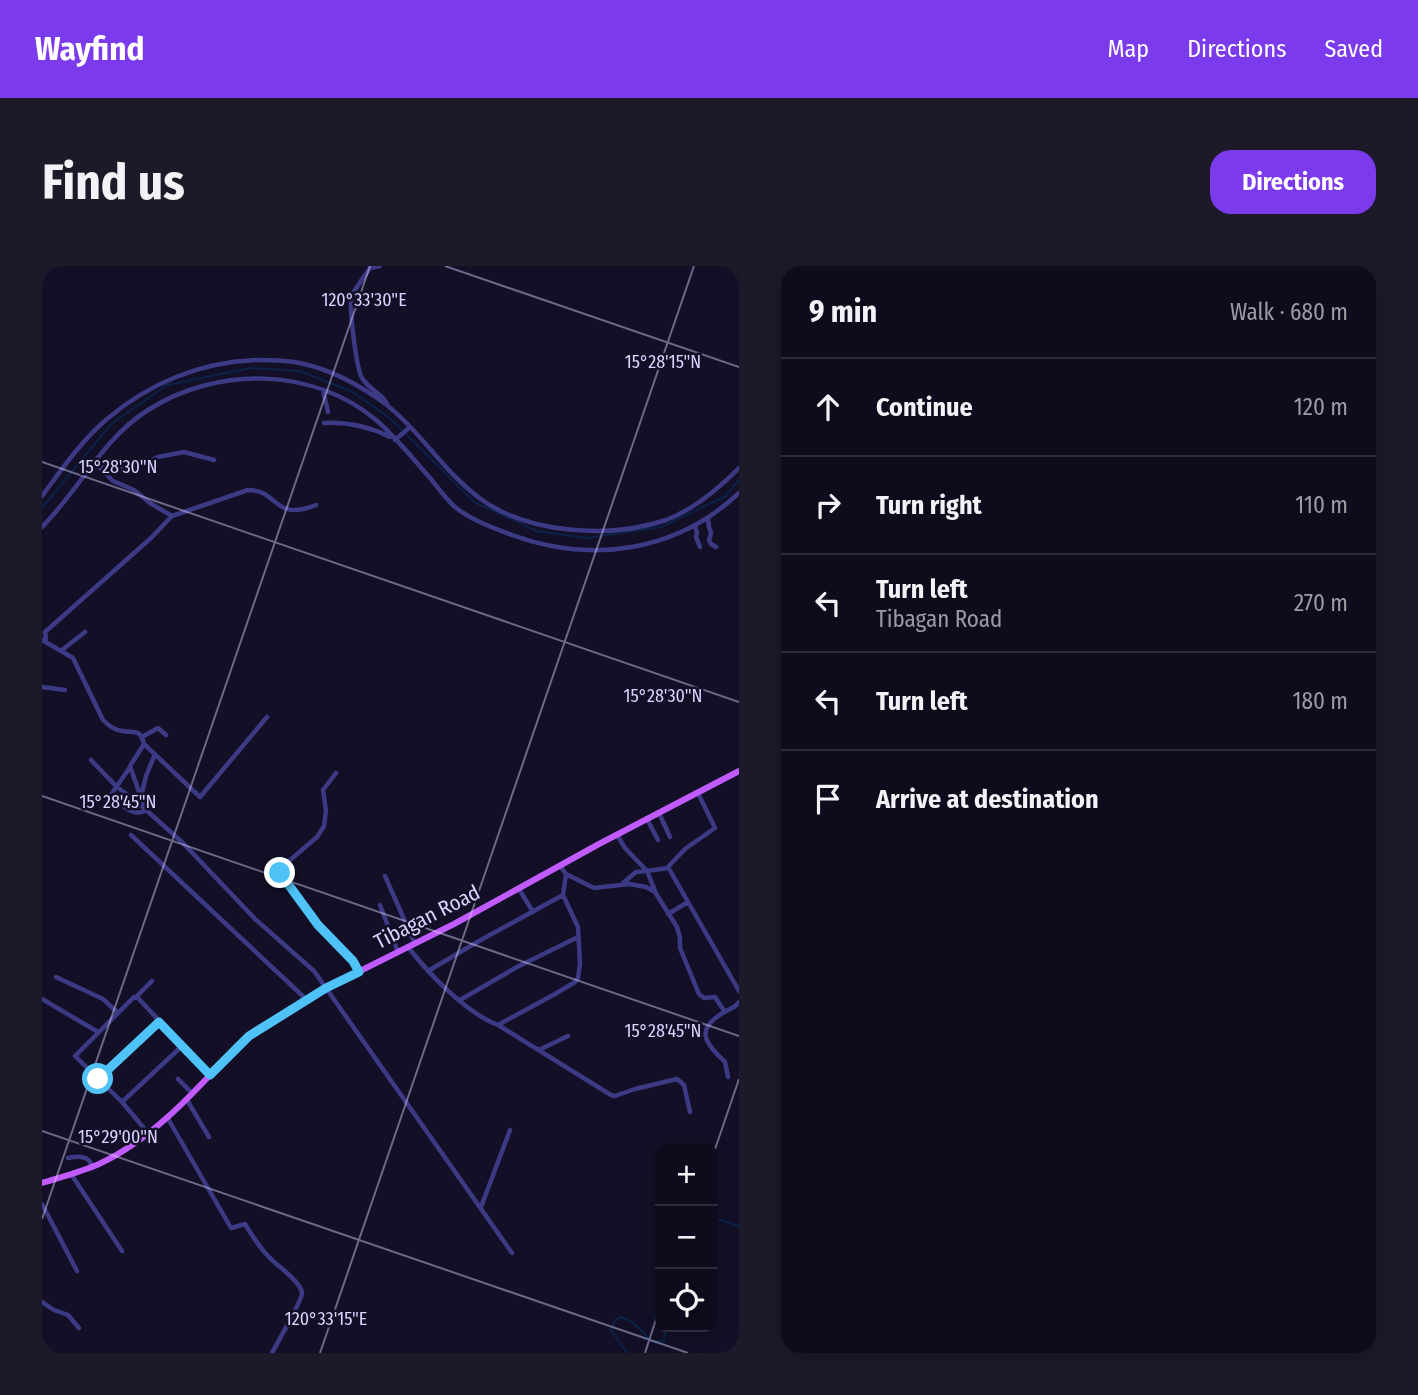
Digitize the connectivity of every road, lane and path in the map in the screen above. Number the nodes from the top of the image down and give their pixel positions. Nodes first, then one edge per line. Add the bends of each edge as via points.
1 (380, 266) edge
2 (323, 390) junction
3 (388, 407) junction
4 (328, 412) dead end
5 (324, 423) dead end
6 (409, 428) junction
7 (396, 438) junction
8 (214, 460) dead end
9 (94, 462) junction
10 (739, 468) edge
11 (739, 493) edge
12 (42, 496) edge
13 (316, 505) dead end
14 (172, 516) junction
15 (708, 519) junction
16 (695, 526) junction
17 (42, 527) edge
18 (701, 547) dead end
19 (716, 547) dead end
20 (85, 632) dead end
21 (44, 640) edge
22 (62, 650) junction
23 (42, 687) edge
24 (65, 690) dead end
25 (267, 717) dead end
26 (166, 735) dead end
27 (142, 737) junction
28 (144, 744) junction
29 (155, 754) junction
30 (91, 760) dead end
31 (130, 766) junction
32 (739, 771) edge
33 (336, 773) dead end
34 (116, 786) junction
35 (698, 793) junction
36 (141, 798) junction
37 (146, 810) junction
38 (659, 813) junction
39 (647, 819) junction
40 (131, 835) dead end
41 (617, 835) junction
42 (670, 837) dead end
43 (658, 840) dead end
44 (560, 866) junction
45 (668, 868) junction
46 (647, 871) junction
47 (566, 874) junction
48 (385, 876) dead end
49 (619, 885) junction
50 (519, 889) junction
51 (655, 892) junction
52 (562, 895) junction
53 (688, 902) junction
54 (380, 905) dead end
55 (533, 912) junction
56 (668, 914) junction
57 (578, 937) junction
58 (411, 946) junction
59 (398, 952) junction
60 (428, 971) junction
61 (359, 972) junction
62 (56, 977) dead end
63 (152, 981) dead end
64 (326, 988) junction
65 (739, 991) edge
66 (136, 997) junction
67 (42, 999) edge
68 (307, 1000) junction
69 (460, 1000) junction
70 (739, 1002) edge
71 (725, 1012) junction
72 (118, 1013) junction
73 (159, 1022) junction
74 (498, 1025) junction
75 (98, 1032) junction
76 (568, 1036) dead end
77 (182, 1046) junction
78 (538, 1050) junction
79 (210, 1075) junction
80 (728, 1077) dead end
81 (98, 1079) junction
82 (178, 1079) dead end
83 (189, 1096) junction
84 (122, 1102) junction
85 (690, 1112) dead end
86 (167, 1117) junction
87 (510, 1130) dead end
88 (148, 1133) junction
89 (209, 1137) dead end
90 (68, 1158) dead end
91 (92, 1167) junction
92 (71, 1174) junction
93 (42, 1183) edge
94 (42, 1204) edge
95 (480, 1208) junction
96 (122, 1251) dead end
97 (512, 1253) dead end
98 (77, 1271) dead end
99 (42, 1302) edge
100 (79, 1328) dead end
101 (272, 1353) edge

1 - 3 street via 370,268 352,295 352,327 360,375 384,397
2 - 4 street
2 - 7 street via 349,402
2 - 9 street via 254,378 192,388 136,418
3 - 6 street
3 - 12 street via 353,383 307,365 271,360 212,365 156,386 119,409 85,441
5 - 7 street via 346,423
6 - 7 street
6 - 10 street via 478,497 517,517 565,530 625,529 666,519 695,505
7 - 16 street via 454,506 502,531 547,546 618,550
8 - 9 street via 184,452 116,470
9 - 14 street via 113,481
9 - 17 street
11 - 15 street
13 - 14 street via 290,510 260,491 248,490
14 - 21 street via 45,632
15 - 16 street
15 - 19 street via 709,540
16 - 18 street
20 - 22 street
21 - 22 street
22 - 27 street via 76,661 103,720 111,728
23 - 24 street
25 - 29 street via 201,797
26 - 27 street via 158,728
27 - 28 street
28 - 29 street
28 - 31 street
29 - 36 street
30 - 34 street
31 - 34 street
31 - 36 street
32 - 35 main road, Tibagan Road
33 - 61 street via 323,790 326,811 321,830 280,873
34 - 37 street
34 - 37 street via 111,795 122,804 135,813
35 - 38 main road, Tibagan Road
35 - 45 street via 715,828
36 - 37 street
37 - 64 street via 255,919 309,965
38 - 39 main road, Tibagan Road
38 - 42 street
39 - 41 main road, Tibagan Road
39 - 43 street
40 - 68 street
41 - 44 main road, Tibagan Road
41 - 46 street
44 - 47 street
44 - 50 main road, Tibagan Road
45 - 46 street
45 - 53 street
46 - 49 street via 636,872
46 - 51 street
47 - 49 street via 594,888
47 - 52 street
48 - 58 street
49 - 51 street via 638,885
50 - 55 street
50 - 58 main road, Tibagan Road
51 - 56 street
52 - 55 street
52 - 57 street
53 - 56 street
53 - 65 street
54 - 59 street
55 - 60 street
56 - 71 street via 677,927 685,964 699,994 715,998
57 - 69 street
57 - 74 street via 577,980
58 - 59 main road, Tibagan Road
58 - 60 street
59 - 61 main road, Tibagan Road
60 - 69 street
61 - 64 main road, Tibagan Road
62 - 72 street via 103,999
63 - 66 street
64 - 68 main road, Tibagan Road
64 - 95 street
66 - 72 street
66 - 73 street
67 - 75 street
68 - 79 main road, Tibagan Road via 249,1036
69 - 74 street
70 - 71 street
71 - 80 street via 707,1027 705,1036 726,1062
72 - 75 street
73 - 77 street
73 - 81 street
74 - 78 street
75 - 81 street via 75,1056
76 - 78 street
77 - 79 street
77 - 84 street
78 - 85 street via 614,1096 677,1079 684,1085
79 - 83 main road, Tibagan Road
81 - 84 street
82 - 83 street
83 - 86 main road, Tibagan Road
83 - 89 street
84 - 88 street
86 - 88 main road, Tibagan Road
86 - 101 street via 231,1228 245,1224 301,1290
87 - 95 street
88 - 91 main road, Tibagan Road
90 - 91 street via 88,1159
91 - 92 main road, Tibagan Road
92 - 93 main road, Tibagan Road
92 - 96 street
94 - 98 street
95 - 97 street
99 - 100 street via 68,1315

